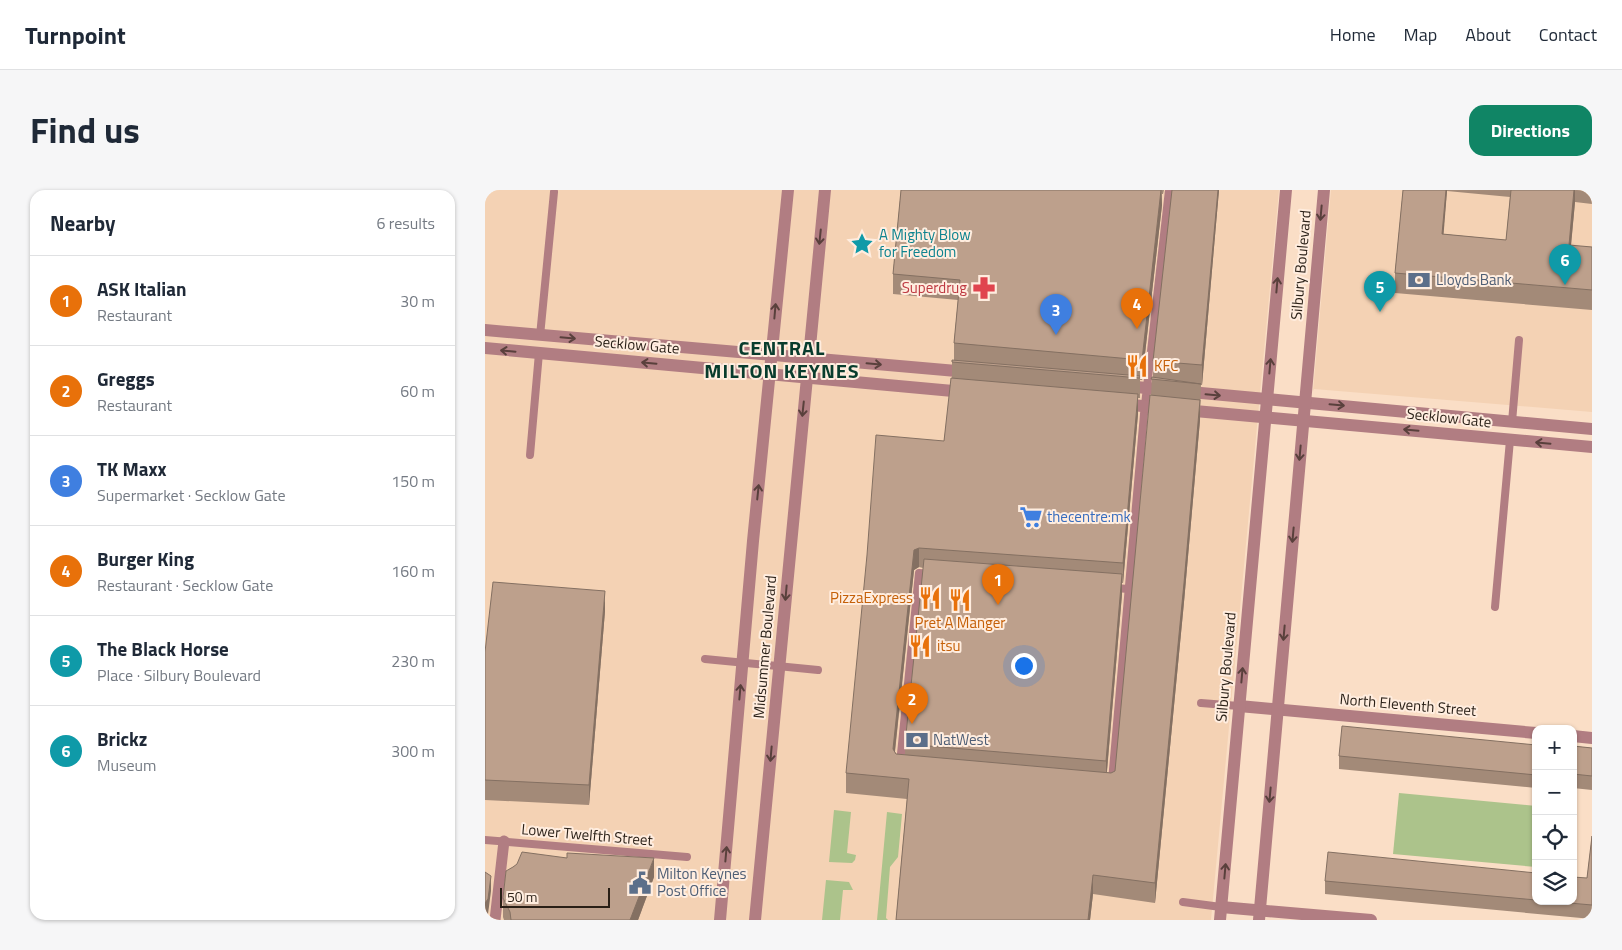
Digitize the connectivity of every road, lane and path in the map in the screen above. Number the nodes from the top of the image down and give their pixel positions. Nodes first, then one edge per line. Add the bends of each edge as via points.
1 (788, 190) edge
2 (825, 190) edge
3 (1169, 190) edge
4 (1286, 190) edge
5 (1323, 190) edge
6 (553, 192) dead end
7 (1157, 199) edge
8 (1167, 200) junction
9 (485, 330) edge
10 (540, 336) junction
11 (1519, 340) dead end
12 (485, 348) edge
13 (539, 353) junction
14 (771, 354) junction
15 (808, 358) junction
16 (770, 374) junction
17 (982, 374) edge
18 (807, 377) junction
19 (1108, 385) edge
20 (1147, 388) junction
21 (980, 393) edge
22 (1267, 400) junction
23 (1305, 402) junction
24 (1106, 403) edge
25 (1145, 406) junction
26 (1265, 417) junction
27 (1303, 420) junction
28 (1512, 422) junction
29 (1592, 429) edge
30 (1510, 440) junction
31 (1592, 447) edge
32 (530, 455) dead end
33 (938, 574) edge
34 (1110, 588) edge
35 (1129, 589) junction
36 (1495, 606) dead end
37 (705, 659) dead end
38 (743, 663) junction
39 (779, 666) junction
40 (818, 670) dead end
41 (1201, 703) dead end
42 (1239, 706) junction
43 (1278, 710) junction
44 (1532, 733) edge
45 (1577, 736) edge
46 (1592, 738) edge
47 (909, 770) edge
48 (1101, 786) edge
49 (485, 840) edge
50 (504, 841) junction
51 (687, 857) dead end
52 (1183, 902) dead end
53 (1221, 914) edge
54 (1259, 915) edge
55 (495, 920) edge
56 (720, 920) edge
57 (755, 920) edge
58 (1371, 920) edge

14 -> 1 street
2 -> 15 street
3 - 8 lane
22 -> 4 street, Silbury Boulevard
5 -> 23 street, Silbury Boulevard
6 - 10 lane
7 - 8 lane
8 - 20 lane
9 - 10 street, Secklow Gate
10 -> 14 street, Secklow Gate
11 - 28 lane
13 -> 12 street, Secklow Gate
16 -> 13 street, Secklow Gate
13 - 32 lane
14 - 15 street, Secklow Gate
14 - 16 street, Midsummer Boulevard
15 -> 17 street
15 - 18 street, Midsummer Boulevard
16 - 18 street, Secklow Gate
38 -> 16 street, Midsummer Boulevard
18 - 21 street, Secklow Gate
18 -> 39 street, Midsummer Boulevard
19 - 20 street
20 -> 22 street
20 - 25 lane
22 - 23 street, Secklow Gate
22 - 26 street, Silbury Boulevard
23 - 27 street, Silbury Boulevard
23 -> 28 street, Secklow Gate
24 - 25 street
25 - 26 street
25 - 35 lane
26 - 27 street, Secklow Gate
42 -> 26 street, Silbury Boulevard
30 -> 27 street, Secklow Gate
27 -> 43 street
28 - 29 street, Secklow Gate
31 -> 30 street, Secklow Gate
30 - 36 lane
33 - 47 lane via 919,573 899,769
34 - 35 lane
35 - 48 lane via 1111,787
37 - 38 lane
38 - 39 lane
56 -> 38 street, Midsummer Boulevard
39 - 40 lane
39 -> 57 street, Midsummer Boulevard
41 - 42 lane
42 - 43 street, North Eleventh Street
53 -> 42 street, Silbury Boulevard
43 - 44 street, North Eleventh Street
43 -> 54 street
45 - 46 street
49 - 50 lane, Lower Twelfth Street
50 - 51 lane, Lower Twelfth Street
50 - 55 street
52 - 53 lane
53 - 54 street
54 - 58 street

